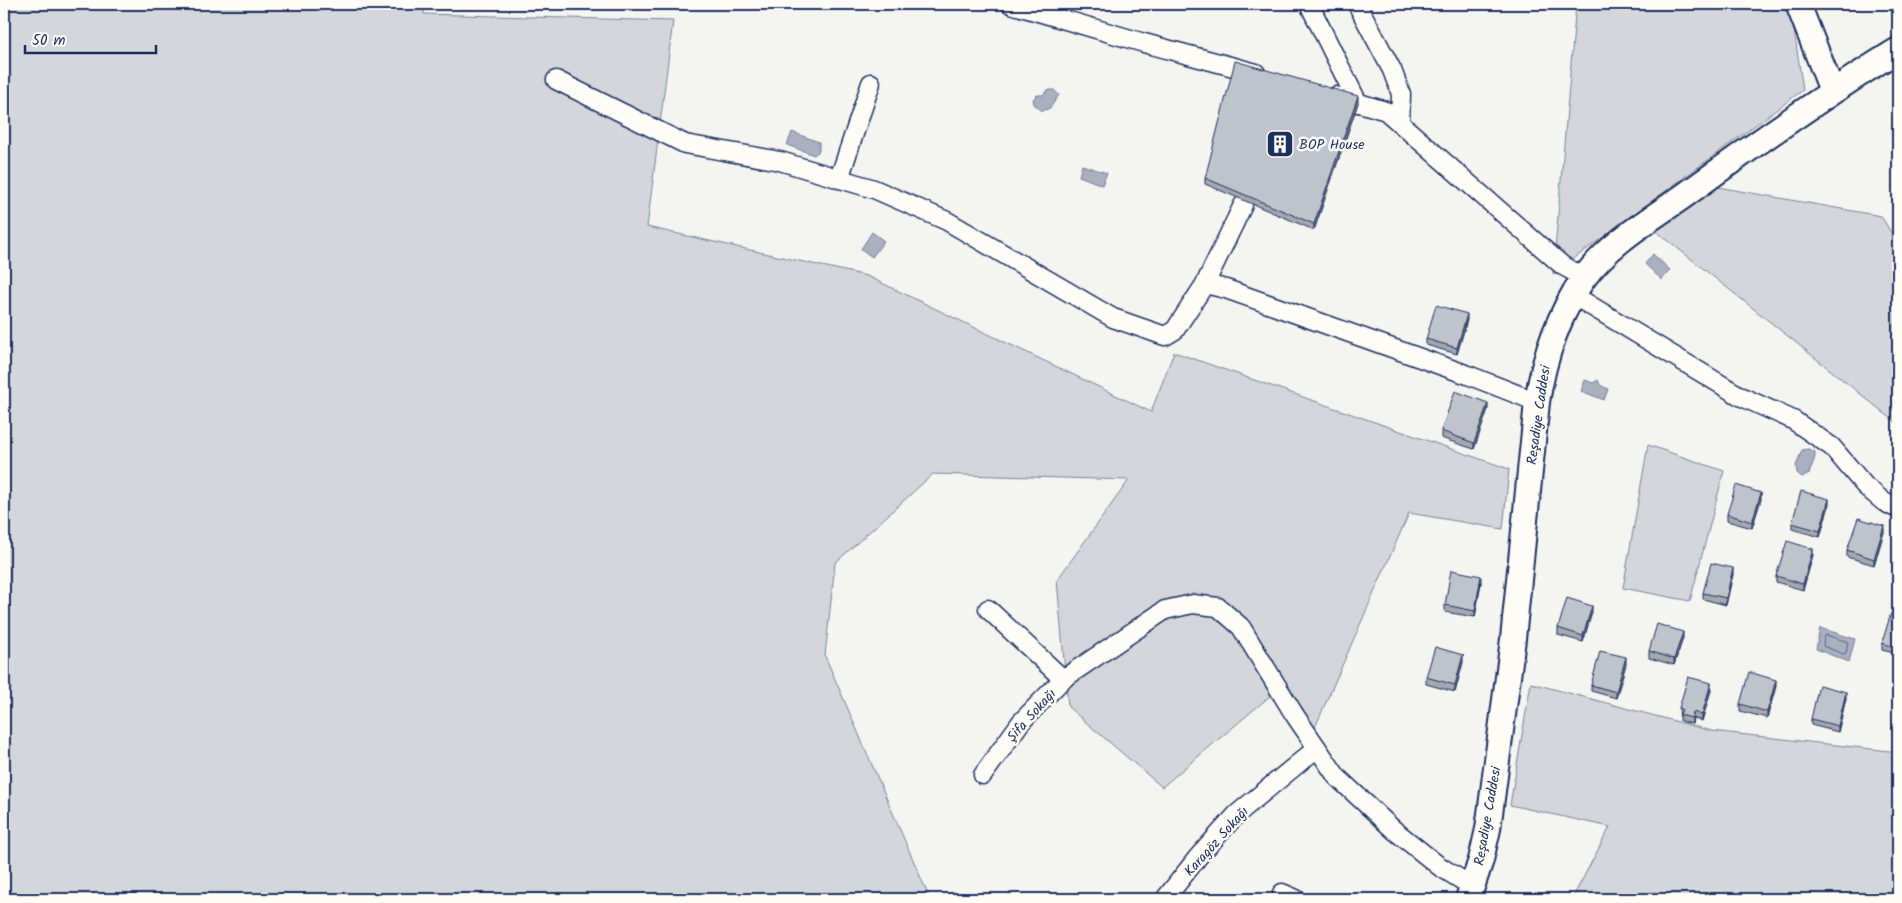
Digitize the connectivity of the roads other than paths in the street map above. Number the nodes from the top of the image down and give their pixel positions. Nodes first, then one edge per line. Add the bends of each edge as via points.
1 (1011, 4) edge
2 (1309, 4) edge
3 (1356, 4) edge
4 (1798, 4) edge
5 (1898, 50) edge
6 (1273, 78) edge
7 (556, 80) dead end
8 (871, 83) dead end
9 (1832, 91) junction
10 (1321, 92) edge
11 (1358, 103) junction
12 (1400, 123) junction
13 (839, 179) junction
14 (1244, 205) edge
15 (1205, 284) junction
16 (1578, 286) junction
17 (1537, 402) junction
18 (1894, 506) dead end
19 (988, 610) dead end
20 (1063, 679) junction
21 (1317, 748) junction
22 (983, 775) dead end
23 (1471, 893) edge
24 (1165, 899) edge

1 - 6 street
2 - 11 street
3 - 12 street via 1392,70 1401,94
4 - 9 street
5 - 9 street, Reşadiye Caddesi
7 - 13 street via 685,144 780,161
8 - 13 street
9 - 16 street, Reşadiye Caddesi via 1616,245
10 - 11 street
11 - 12 street via 1386,111
12 - 16 street via 1564,266
13 - 15 street via 874,189 947,221 1113,318 1161,335 1175,330
14 - 15 street
15 - 17 street
16 - 17 street, Reşadiye Caddesi via 1550,342
16 - 18 street via 1740,396 1793,420 1832,447 1865,486
17 - 23 street, Reşadiye Caddesi via 1511,658 1488,829
19 - 20 street
20 - 21 street, Şifa Sokağı via 1165,610 1193,604 1218,607 1241,627
20 - 22 street, Şifa Sokağı via 1021,722
21 - 23 street, Şifa Sokağı via 1337,777 1394,830
21 - 24 street, Karagöz Sokağı via 1237,814

